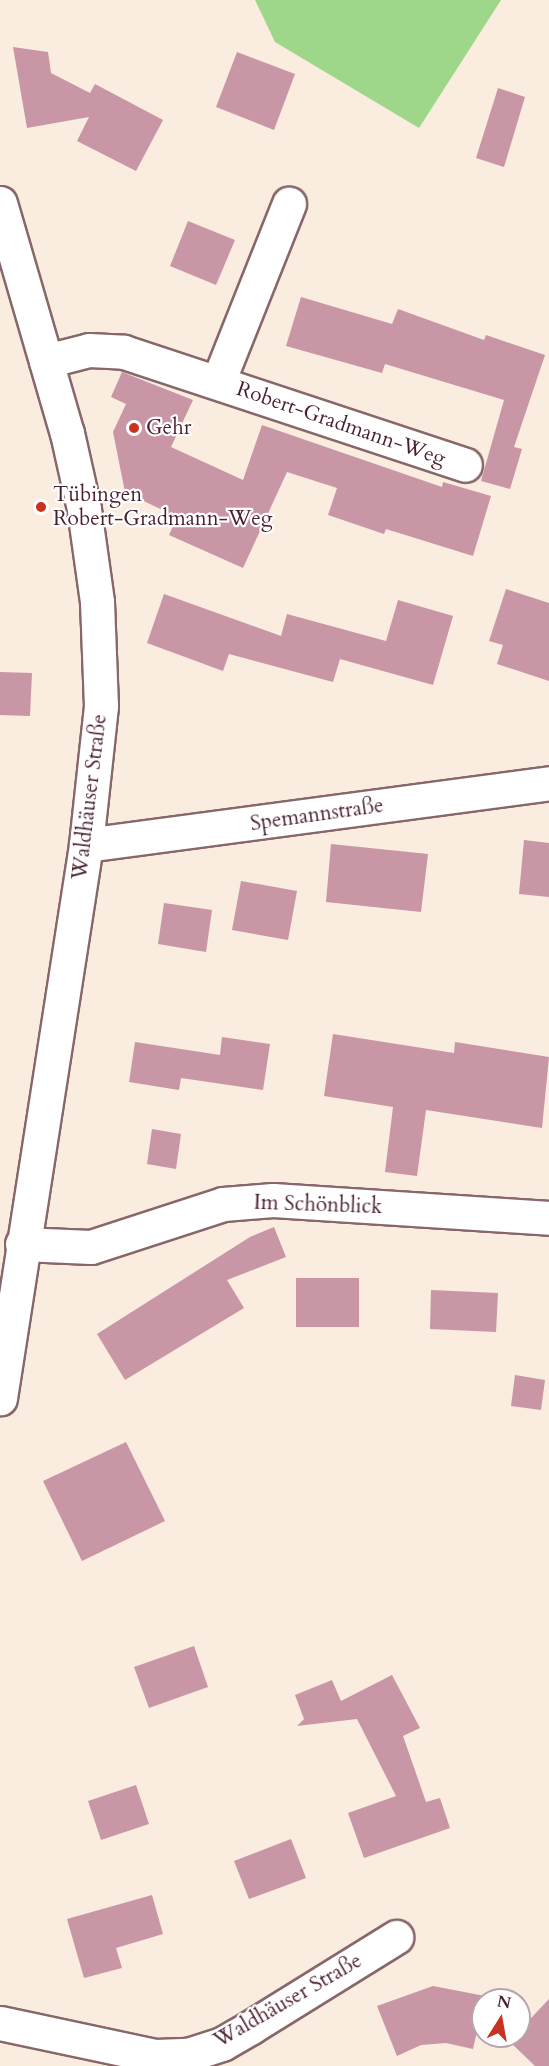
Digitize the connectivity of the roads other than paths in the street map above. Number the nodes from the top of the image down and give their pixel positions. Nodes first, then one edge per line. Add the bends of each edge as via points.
1 (0, 203) edge
2 (289, 204) dead end
3 (8, 261) edge
4 (46, 361) junction
5 (218, 382) junction
6 (465, 465) dead end
7 (549, 783) edge
8 (86, 845) junction
9 (549, 1218) edge
10 (22, 1244) junction
11 (0, 1398) edge
12 (396, 1937) dead end
13 (0, 2023) edge

1 - 3 street, Waldhäuser Straße
2 - 5 street, Robert-Gradmann-Weg
3 - 4 street, Waldhäuser Straße
4 - 5 street, Robert-Gradmann-Weg via 89,350 124,352
4 - 8 street, Waldhäuser Straße via 84,509 97,602 100,706
5 - 6 street, Robert-Gradmann-Weg
7 - 8 street, Spemannstraße
8 - 10 street, Waldhäuser Straße
9 - 10 street, Im Schönblick via 273,1200 223,1204 91,1247
10 - 11 street, Waldhäuser Straße
12 - 13 street, Waldhäuser Straße via 222,2044 188,2055 155,2056

